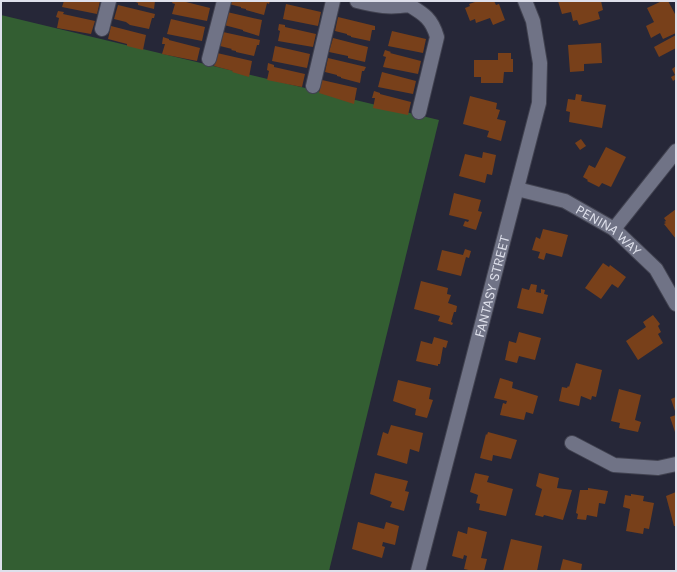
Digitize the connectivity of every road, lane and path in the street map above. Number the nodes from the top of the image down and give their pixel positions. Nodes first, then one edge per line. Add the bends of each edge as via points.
1 (109, 1) edge
2 (224, 1) edge
3 (333, 1) edge
4 (357, 1) edge
5 (525, 1) edge
6 (102, 29) dead end
7 (209, 59) dead end
8 (313, 86) dead end
9 (419, 112) dead end
10 (676, 151) edge
11 (517, 189) junction
12 (614, 229) junction
13 (676, 304) edge
14 (572, 444) dead end
15 (676, 464) edge
16 (418, 571) edge

1 - 6 street
2 - 7 street
3 - 8 street
4 - 9 street via 379,6 409,5 425,15 434,25 437,37
5 - 11 street, FANTASY STREET via 533,22 540,63 539,103
10 - 12 street
11 - 12 street, PENINA WAY via 565,201
11 - 16 street, FANTASY STREET
12 - 13 street, PENINA WAY via 656,269
14 - 15 street via 614,465 658,468

